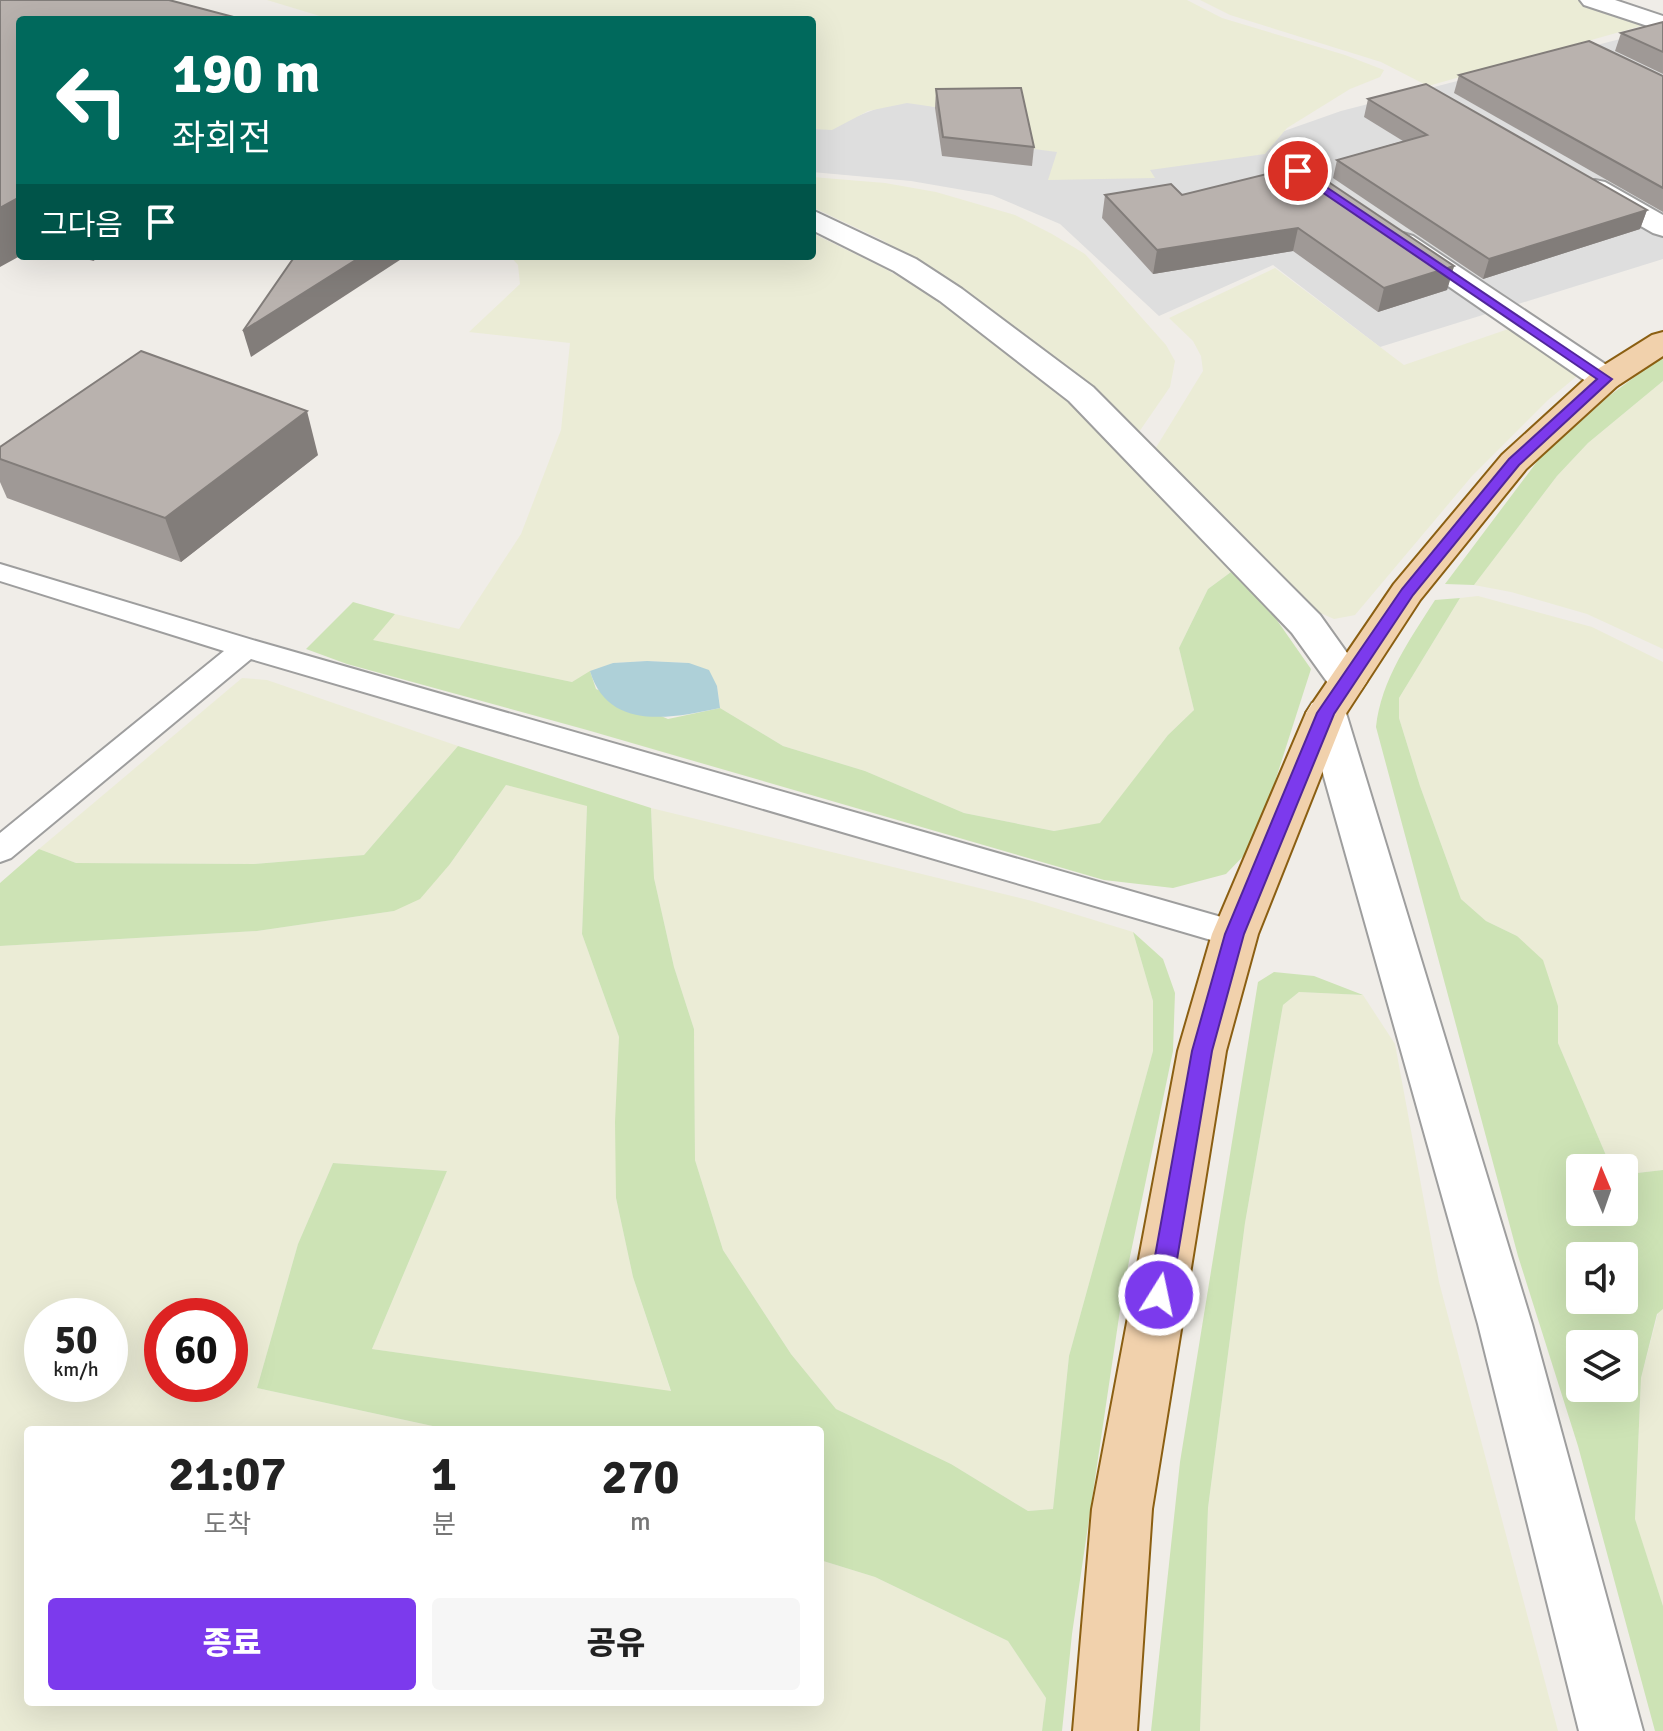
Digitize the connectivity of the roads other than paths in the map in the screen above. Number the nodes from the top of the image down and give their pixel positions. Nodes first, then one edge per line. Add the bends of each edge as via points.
1 (1592, 0) edge
2 (1663, 24) edge
3 (1571, 175) edge
4 (816, 221) edge
5 (1375, 223) edge
6 (1663, 227) edge
7 (1663, 342) edge
8 (1605, 379) junction
9 (0, 572) edge
10 (246, 648) junction
11 (1336, 697) junction
12 (0, 850) edge
13 (1235, 934) junction
14 (1105, 1731) edge
15 (1611, 1731) edge

1 - 2 street
3 - 6 street
4 - 11 street via 905,265 951,295 1081,394 1306,624
5 - 8 street
7 - 8 main road
8 - 11 main road via 1514,462 1407,592
9 - 10 lane
10 - 12 lane
10 - 13 lane
11 - 13 main road
11 - 15 street
13 - 14 main road via 1202,1051 1122,1509

